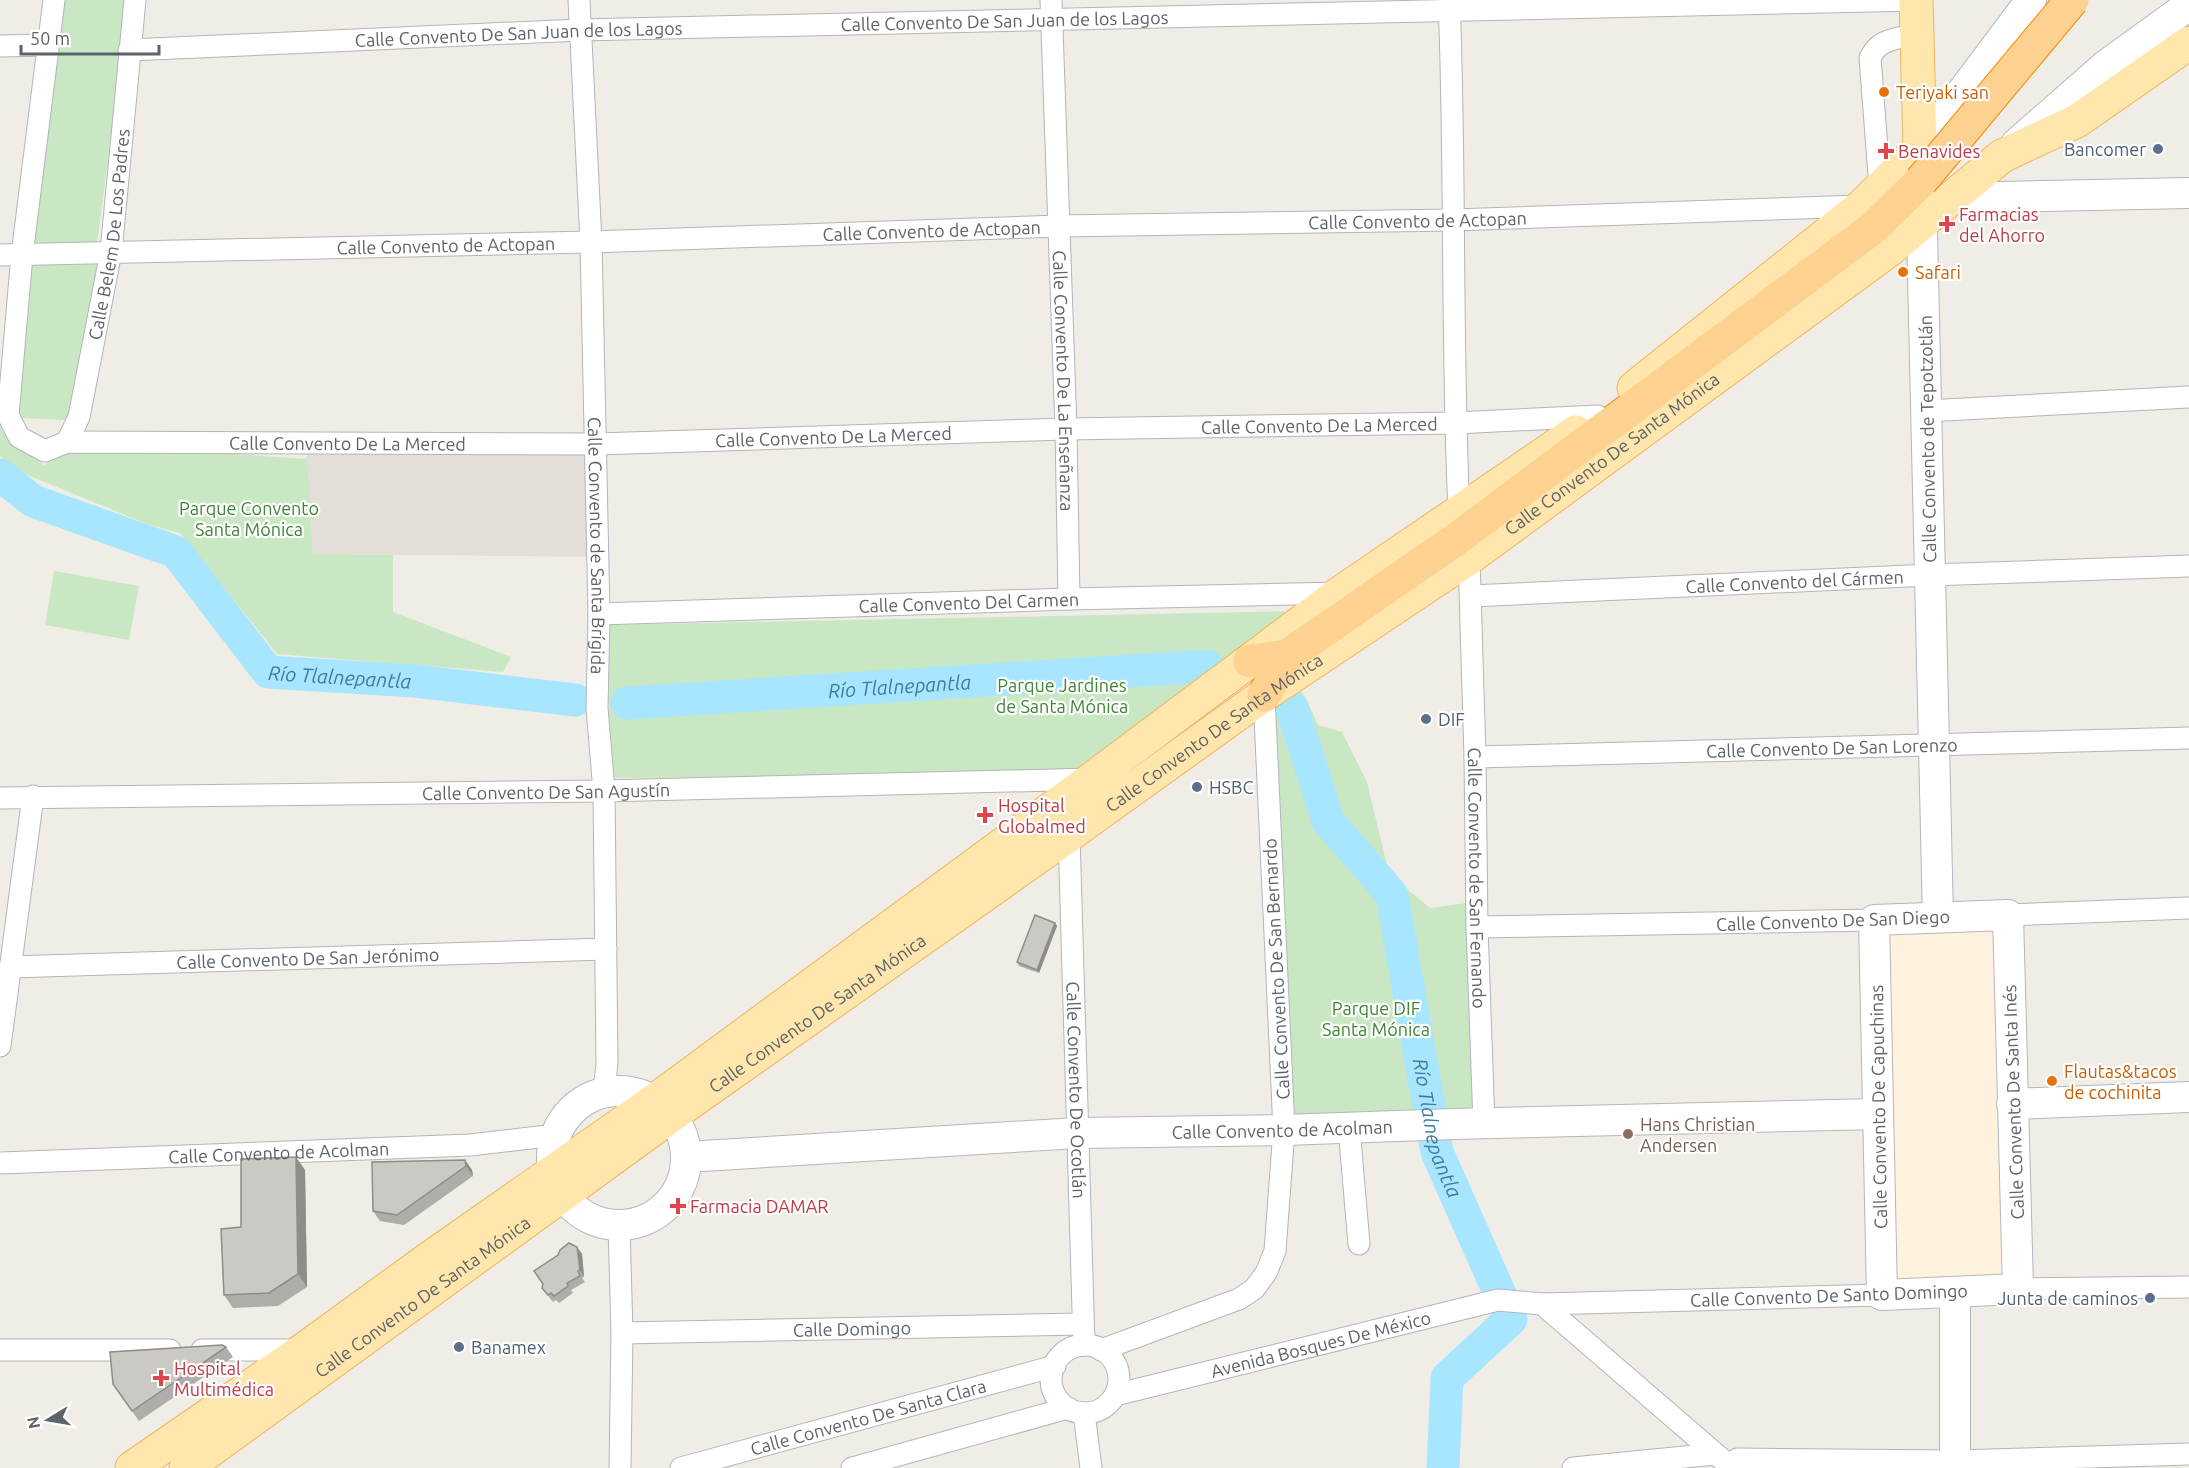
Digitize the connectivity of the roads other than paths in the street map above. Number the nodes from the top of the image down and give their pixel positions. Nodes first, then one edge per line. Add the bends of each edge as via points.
1 (54, 0) edge
2 (135, 0) edge
3 (579, 0) edge
4 (1916, 0) edge
5 (2031, 0) edge
6 (2072, 0) edge
7 (1450, 5) edge
8 (2189, 5) edge
9 (1052, 9) edge
10 (580, 30) junction
11 (1917, 34) junction
12 (2189, 43) edge
13 (47, 45) junction
14 (0, 46) edge
15 (129, 50) junction
16 (1920, 148) junction
17 (2002, 156) junction
18 (2189, 192) edge
19 (1871, 197) junction
20 (1951, 198) junction
21 (1454, 220) junction
22 (1922, 223) junction
23 (1059, 226) junction
24 (591, 242) junction
25 (111, 252) junction
26 (0, 255) edge
27 (22, 255) junction
28 (2189, 397) edge
29 (1926, 411) junction
30 (1598, 417) junction
31 (1455, 423) junction
32 (1066, 429) junction
33 (68, 442) junction
34 (596, 444) junction
35 (1462, 536) junction
36 (2189, 566) edge
37 (1930, 575) junction
38 (1340, 593) junction
39 (1471, 596) junction
40 (1069, 599) junction
41 (599, 614) junction
42 (1287, 656) junction
43 (1250, 661) junction
44 (1264, 695) junction
45 (2189, 738) edge
46 (1934, 746) junction
47 (1475, 758) junction
48 (1093, 778) junction
49 (604, 790) junction
50 (33, 796) junction
51 (0, 798) edge
52 (1070, 835) junction
53 (2189, 908) edge
54 (2008, 915) junction
55 (1938, 917) junction
56 (1874, 920) junction
57 (1477, 927) junction
58 (606, 949) junction
59 (10, 967) junction
60 (0, 1046) edge
61 (604, 1092) junction
62 (2189, 1097) edge
63 (2012, 1104) junction
64 (663, 1108) junction
65 (1878, 1113) junction
66 (1484, 1124) junction
67 (1349, 1128) junction
68 (1284, 1130) junction
69 (1077, 1133) junction
70 (556, 1135) junction
71 (686, 1156) junction
72 (0, 1164) edge
73 (558, 1184) junction
74 (619, 1226) junction
75 (1359, 1244) dead end
76 (2189, 1287) edge
77 (2018, 1289) junction
78 (1955, 1292) junction
79 (1882, 1295) junction
80 (1533, 1303) junction
81 (1082, 1324) junction
82 (622, 1333) junction
83 (1093, 1348) junction
84 (0, 1350) edge
85 (303, 1350) junction
86 (1055, 1366) junction
87 (1115, 1395) junction
88 (1076, 1411) junction
89 (1715, 1454) junction
90 (2189, 1454) edge
91 (1734, 1463) edge
92 (1955, 1464) edge
93 (132, 1468) edge
94 (186, 1468) edge
95 (620, 1468) edge
96 (681, 1468) edge
97 (852, 1468) edge
98 (1091, 1468) edge
99 (1573, 1468) edge

1 - 13 street
2 - 15 street, Calle Belem De Los Padres
3 - 10 street, Calle Convento de Santa Brígida
4 - 7 street, Calle Convento De San Juan de los Lagos
4 - 11 main road, Calle Convento de Tepotzotlán
5 - 16 street
6 - 35 highway, bridge via 1921,181 1873,228
7 - 9 street, Calle Convento De San Juan de los Lagos
7 - 21 street, Calle Convento de San Fernando
8 - 17 street, Calle Convento De Santa Mónica via 2104,66
9 - 10 street, Calle Convento De San Juan de los Lagos
9 - 23 street, Calle Convento De La Enseñanza
10 - 15 street, Calle Convento De San Juan de los Lagos
10 - 24 street, Calle Convento de Santa Brígida
11 - 16 main road, Calle Convento de Tepotzotlán
11 - 19 street via 1875,46 1870,58
12 - 17 main road, Calle Convento De Santa Mónica via 2077,122
13 - 14 street
13 - 27 street
15 - 25 street, Calle Belem De Los Padres
16 - 19 main road, Calle Convento De Santa Mónica
16 - 22 street, Calle Convento de Tepotzotlán
17 - 20 main road, Calle Convento De Santa Mónica
18 - 20 street
19 - 21 street, Calle Convento de Actopan
19 - 30 main road, Calle Convento De Santa Mónica
20 - 22 main road, Calle Convento De Santa Mónica
21 - 23 street, Calle Convento de Actopan
21 - 31 street, Calle Convento de San Fernando
22 - 29 street, Calle Convento de Tepotzotlán
22 - 35 main road, Calle Convento De Santa Mónica via 1888,251
23 - 24 street, Calle Convento de Actopan
23 - 32 street, Calle Convento De La Enseñanza
24 - 25 street, Calle Convento de Actopan
24 - 34 street, Calle Convento de Santa Brígida
25 - 27 street, Calle Convento de Actopan
25 - 33 street, Calle Belem De Los Padres via 79,417
26 - 27 street, Calle Convento de Actopan
27 - 33 street via 8,415 19,437 45,451
28 - 29 street
29 - 37 street, Calle Convento de Tepotzotlán
30 - 31 street, Calle Convento De La Merced
30 - 35 main road, Calle Convento De Santa Mónica
31 - 32 street, Calle Convento De La Merced
31 - 35 street, Calle Convento de San Fernando
32 - 34 street, Calle Convento De La Merced
32 - 40 street, Calle Convento De La Enseñanza
33 - 34 street, Calle Convento De La Merced
34 - 41 street, Calle Convento de Santa Brígida
35 - 38 main road, Calle Convento De Santa Mónica
35 - 39 street, Calle Convento de San Fernando
35 - 42 highway
35 - 44 main road, Calle Convento De Santa Mónica
36 - 37 street, Calle Convento del Cármen
37 - 39 street, Calle Convento del Cármen
37 - 46 street, Calle Convento de Tepotzotlán
38 - 40 street, Calle Convento Del Carmen
38 - 43 main road, Calle Convento De Santa Mónica
39 - 47 street, Calle Convento de San Fernando
40 - 41 street, Calle Convento Del Carmen
41 - 49 street, Calle Convento de Santa Brígida via 597,701
42 - 43 highway
42 - 44 highway
43 - 48 main road, Calle Convento De Santa Mónica
44 - 52 main road, Calle Convento De Santa Mónica
44 - 68 street, Calle Convento De San Bernardo
45 - 46 street, Calle Convento De San Lorenzo
46 - 47 street, Calle Convento De San Lorenzo
46 - 55 street, Calle Convento de Tepotzotlán
47 - 57 street, Calle Convento de San Fernando
48 - 49 street, Calle Convento De San Agustín
48 - 64 main road, Calle Convento De Santa Mónica
49 - 50 street, Calle Convento De San Agustín
49 - 58 street, Calle Convento de Santa Brígida
50 - 51 street, Calle Convento De San Agustín
50 - 59 street
52 - 64 main road, Calle Convento De Santa Mónica
52 - 69 street, Calle Convento De Ocotlán
53 - 54 street, Calle Convento De San Diego
54 - 55 street, Calle Convento De San Diego
54 - 63 street, Calle Convento De Santa Inés
55 - 56 street, Calle Convento De San Diego
56 - 57 street, Calle Convento De San Diego
56 - 65 street, Calle Convento De Capuchinas
57 - 66 street, Calle Convento de San Fernando
58 - 59 street, Calle Convento De San Jerónimo
58 - 61 street, Calle Convento de Santa Brígida
59 - 60 street
61 - 64 street via 642,1094
61 - 70 street via 576,1106 565,1116
62 - 63 street
63 - 77 street, Calle Convento De Santa Inés
64 - 71 street via 684,1142
64 - 73 main road, Calle Convento De Santa Mónica
65 - 66 street, Calle Convento de Acolman
65 - 79 street, Calle Convento De Capuchinas
66 - 67 street, Calle Convento de Acolman
67 - 68 street, Calle Convento de Acolman
67 - 75 street
68 - 69 street, Calle Convento de Acolman
68 - 83 street, Calle Convento De San Bernardo via 1275,1251 1254,1289 1239,1299
69 - 71 street, Calle Convento de Acolman
69 - 81 street, Calle Convento De Ocotlán
70 - 72 street, Calle Convento de Acolman via 470,1145
70 - 73 street via 551,1158
71 - 74 street via 680,1186 662,1210 649,1219
73 - 74 street via 573,1208 587,1218
73 - 85 main road, Calle Convento De Santa Mónica
73 - 94 main road, Calle Convento De Santa Mónica
74 - 82 street
76 - 77 street, Calle Convento De Santo Domingo
77 - 78 street, Calle Convento De Santo Domingo
78 - 79 street, Calle Convento De Santo Domingo
78 - 92 street
79 - 80 street, Calle Convento De Santo Domingo
80 - 87 street, Avenida Bosques De México via 1498,1300
80 - 89 street
81 - 82 street, Calle Domingo
81 - 83 street, Calle Convento De Ocotlán
82 - 95 street
83 - 86 street via 1066,1351
83 - 87 street via 1110,1356 1118,1369
84 - 85 street
85 - 93 main road, Calle Convento De Santa Mónica
86 - 88 street via 1054,1391 1059,1401
86 - 96 street, Calle Convento De Santa Clara
87 - 88 street via 1093,1412
88 - 97 street
88 - 98 street
89 - 91 street
89 - 99 street
90 - 92 street
91 - 92 street

